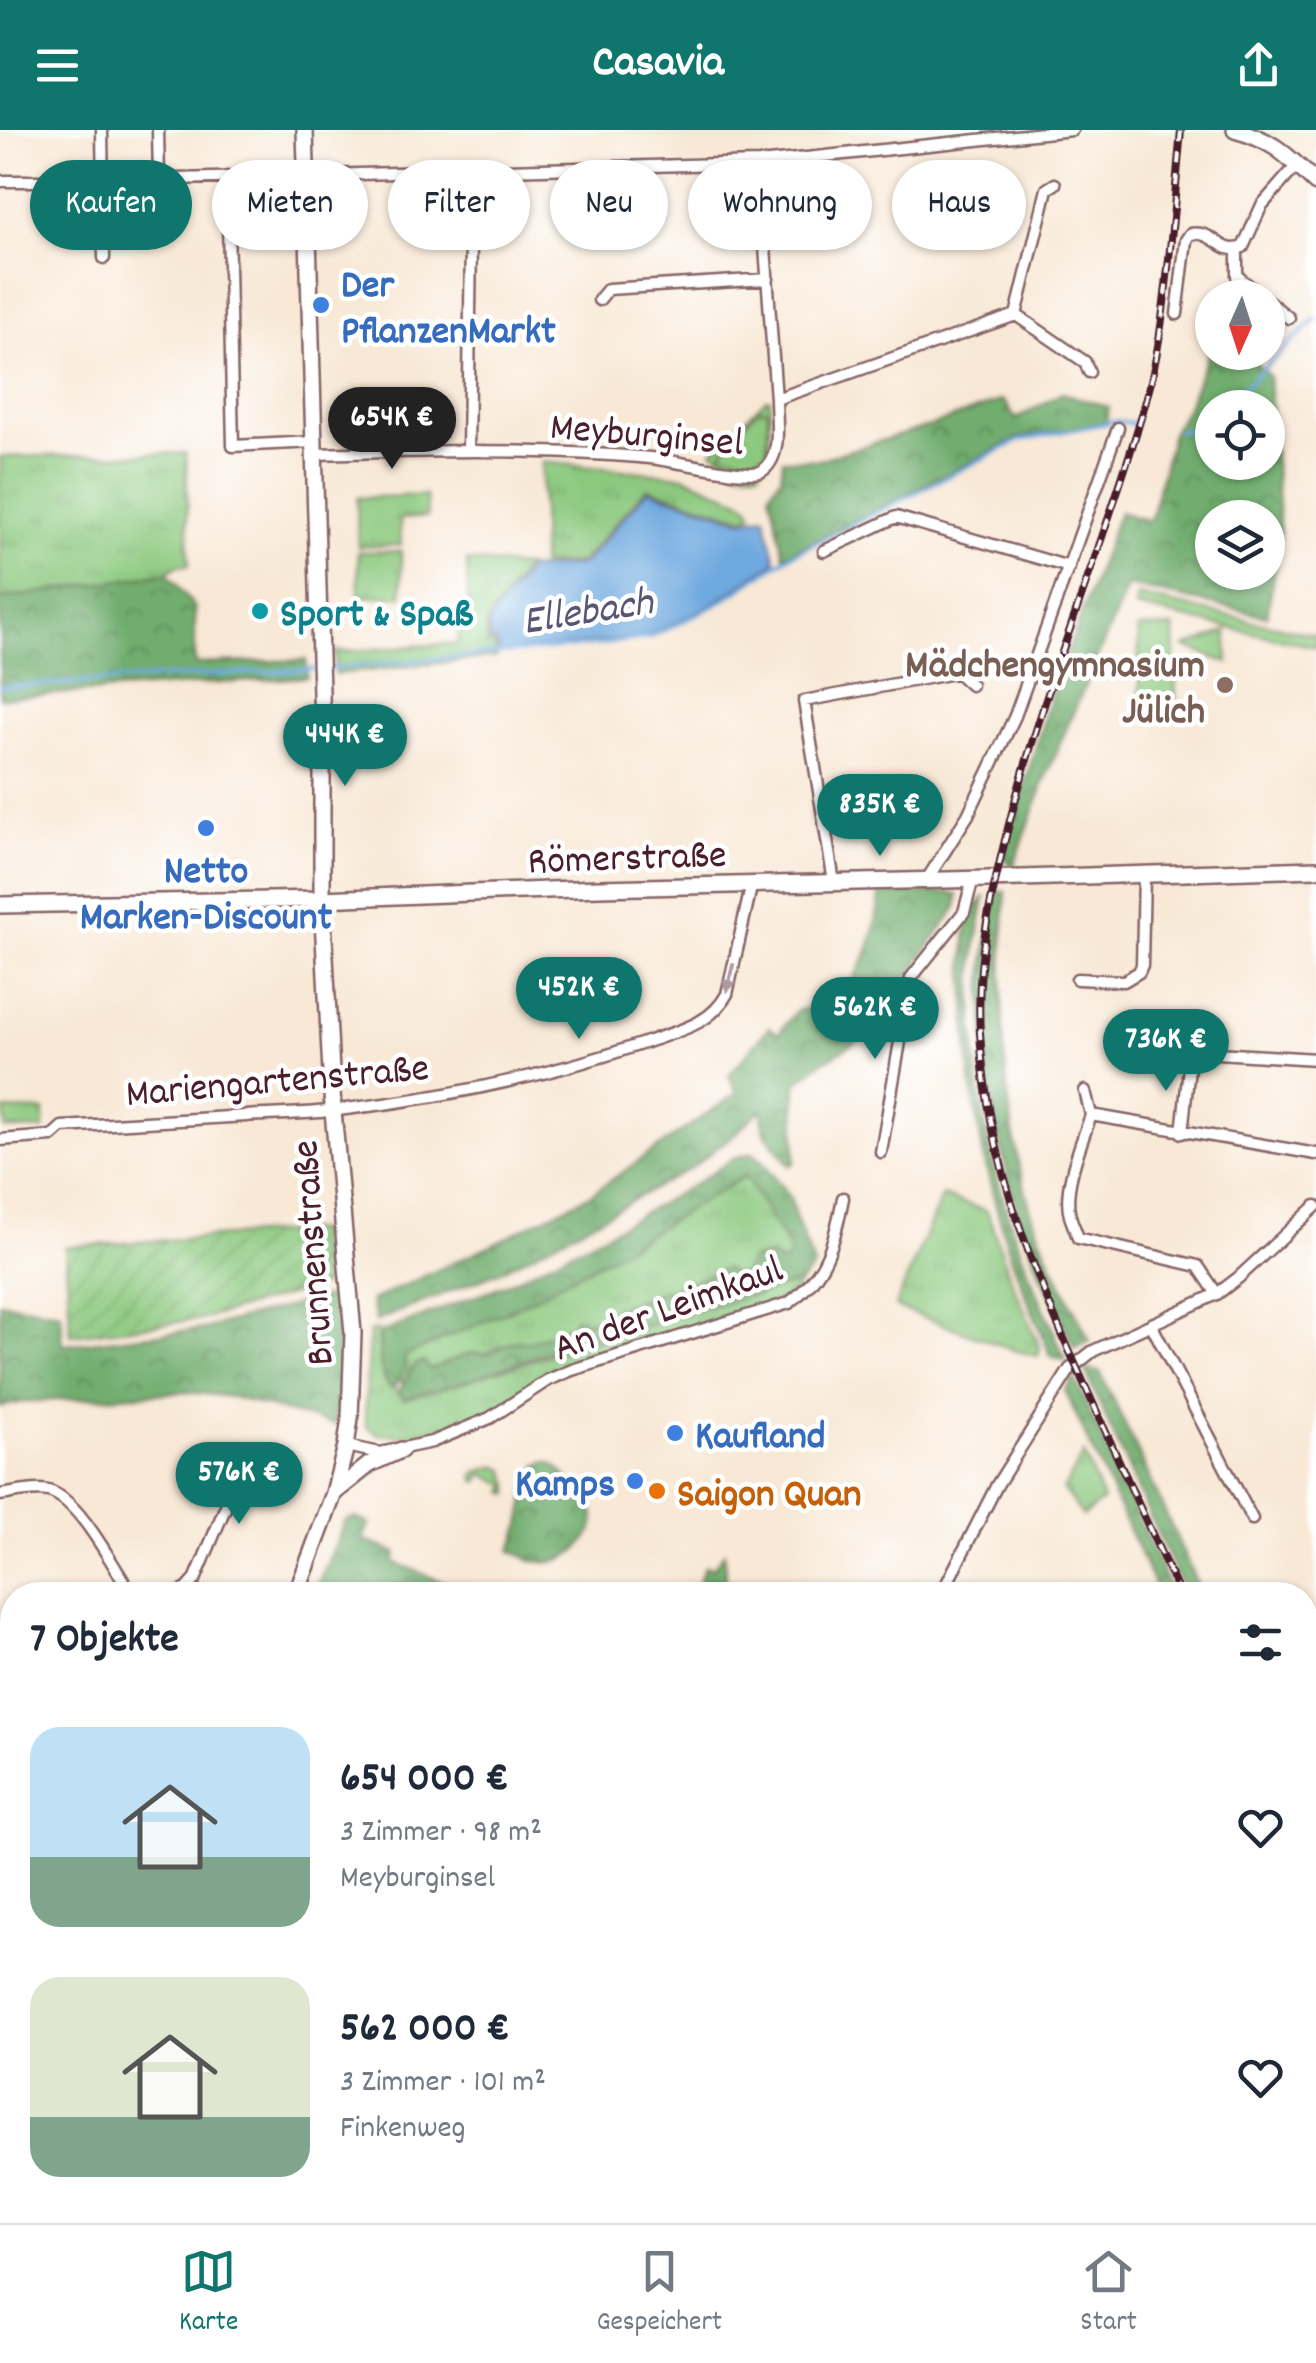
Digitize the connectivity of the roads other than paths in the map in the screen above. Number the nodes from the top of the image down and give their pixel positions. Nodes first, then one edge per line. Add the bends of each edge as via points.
1 (102, 130) edge
2 (158, 130) edge
3 (305, 130) edge
4 (1072, 130) edge
5 (1234, 130) edge
6 (1262, 134) edge
7 (103, 160) edge
8 (159, 160) edge
9 (306, 160) edge
10 (779, 160) edge
11 (688, 164) edge
12 (1297, 165) junction
13 (530, 170) edge
14 (0, 180) edge
15 (30, 180) edge
16 (1316, 183) edge
17 (1055, 184) dead end
18 (104, 250) edge
19 (229, 250) edge
20 (308, 250) edge
21 (471, 250) edge
22 (766, 250) edge
23 (1237, 250) junction
24 (104, 258) dead end
25 (768, 279) junction
26 (1242, 280) edge
27 (599, 300) dead end
28 (1177, 314) dead end
29 (1016, 315) junction
30 (1285, 315) edge
31 (1289, 318) dead end
32 (1088, 372) dead end
33 (776, 399) junction
34 (1118, 428) dead end
35 (315, 448) junction
36 (468, 451) junction
37 (1084, 496) dead end
38 (1089, 509) junction
39 (824, 551) dead end
40 (1068, 567) junction
41 (1000, 669) dead end
42 (959, 674) junction
43 (971, 685) dead end
44 (1316, 869) edge
45 (1144, 874) junction
46 (972, 880) junction
47 (926, 881) junction
48 (834, 882) junction
49 (752, 884) junction
50 (322, 899) junction
51 (0, 905) edge
52 (1077, 979) dead end
53 (1316, 1059) edge
54 (1084, 1091) dead end
55 (333, 1111) junction
56 (1091, 1115) junction
57 (1182, 1132) junction
58 (0, 1140) edge
59 (881, 1152) dead end
60 (1316, 1154) edge
61 (843, 1198) dead end
62 (1316, 1206) edge
63 (1217, 1294) junction
64 (1151, 1324) junction
65 (346, 1446) junction
66 (400, 1450) junction
67 (200, 1465) dead end
68 (334, 1493) junction
69 (0, 1495) edge
70 (1252, 1520) dead end
71 (124, 1582) edge
72 (193, 1582) edge
73 (301, 1582) edge
74 (948, 1582) edge

1 - 7 street
2 - 8 street
3 - 9 main road, Brunnenstraße
4 - 10 street
5 - 6 main road
6 - 12 main road
11 - 13 street
12 - 16 main road
12 - 23 street via 1262,205
14 - 15 street
17 - 29 street via 1047,188
18 - 24 street
19 - 35 street, Meyburginsel via 234,446
20 - 35 main road, Brunnenstraße
21 - 36 street
22 - 25 street
23 - 26 street
23 - 28 street via 1204,233 1190,234
25 - 27 street via 608,288
25 - 33 street
29 - 32 street via 1085,362
29 - 33 street, Meyburginsel
30 - 31 street
33 - 36 street, Meyburginsel via 774,452 759,474 620,456
34 - 38 street
35 - 36 street, Meyburginsel
35 - 50 main road, Brunnenstraße
37 - 38 street
38 - 40 street
39 - 40 street via 896,517
40 - 47 street via 1015,716 968,815
41 - 42 street
42 - 43 street
42 - 48 street via 804,700
44 - 45 main road, Römerstraße
45 - 46 main road, Römerstraße
45 - 52 street via 1139,972 1124,980
46 - 47 main road, Römerstraße
46 - 59 street via 964,912 911,978
47 - 48 main road, Römerstraße
48 - 49 main road, Römerstraße
49 - 50 main road, Römerstraße
49 -> 55 street, Mariengartenstraße via 726,994 707,1018 572,1065
50 - 51 main road, Römerstraße
50 - 55 main road, Brunnenstraße
53 - 57 street via 1200,1052 1190,1058
54 - 56 street
55 - 58 street, Mariengartenstraße via 62,1127 52,1136
55 - 65 main road, Brunnenstraße via 353,1333
56 - 57 street
56 - 63 street via 1070,1193 1068,1212 1078,1238 1198,1266
57 - 60 street
61 - 66 street, An der Leimkaul via 822,1270 789,1304 572,1370 490,1418
62 - 63 street
63 - 64 street
64 - 70 street
64 - 74 street via 1070,1369 997,1486
65 - 66 street, An der Leimkaul
65 - 68 main road, Brunnenstraße
66 - 68 main road
67 - 72 street via 226,1476 230,1490
68 - 73 main road, Brunnenstraße
69 - 71 street via 44,1490 62,1496

